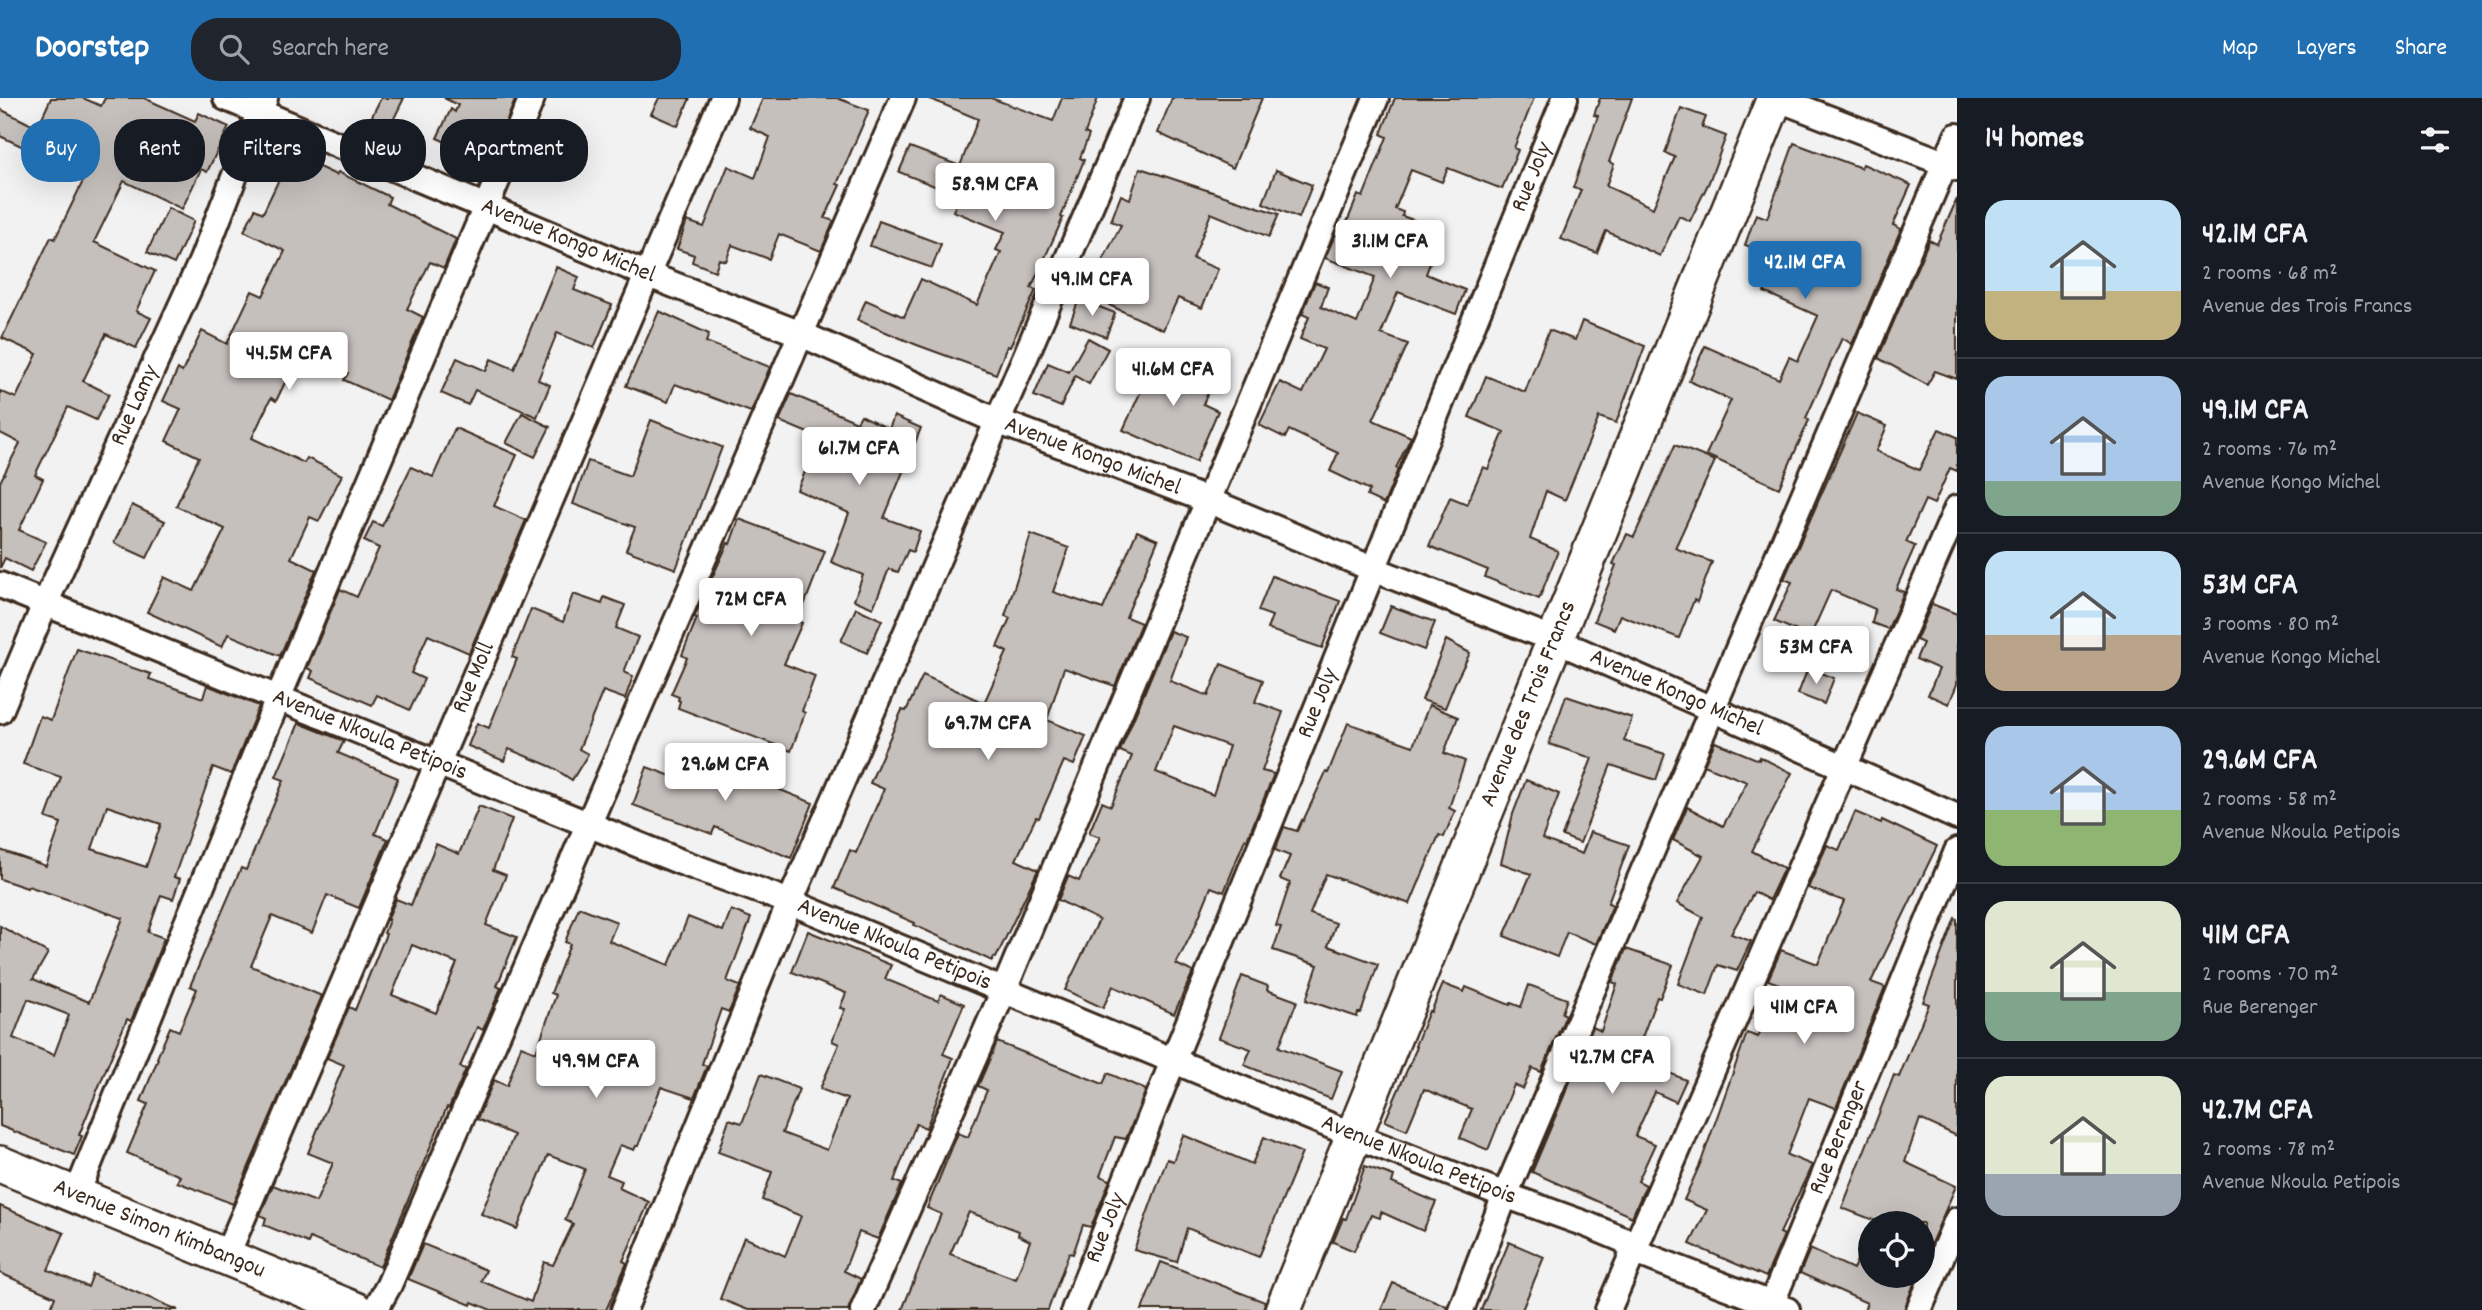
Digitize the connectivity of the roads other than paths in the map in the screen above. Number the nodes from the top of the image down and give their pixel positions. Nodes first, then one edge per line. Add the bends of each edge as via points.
1 (226, 98) edge
2 (532, 98) edge
3 (723, 98) edge
4 (903, 98) edge
5 (1137, 98) edge
6 (1376, 98) edge
7 (1564, 98) edge
8 (1776, 98) edge
9 (262, 105) edge
10 (1957, 136) edge
11 (1951, 166) edge
12 (487, 206) junction
13 (646, 274) junction
14 (801, 334) junction
15 (997, 421) junction
16 (1207, 500) junction
17 (1957, 508) edge
18 (1373, 569) junction
19 (0, 585) edge
20 (45, 604) junction
21 (1555, 640) junction
22 (279, 696) junction
23 (1713, 708) junction
24 (0, 711) edge
25 (438, 761) junction
26 (1843, 767) junction
27 (1957, 817) edge
28 (590, 825) junction
29 (1957, 851) edge
30 (790, 902) junction
31 (1004, 990) junction
32 (1173, 1061) junction
33 (1353, 1135) junction
34 (0, 1164) edge
35 (1504, 1195) junction
36 (76, 1196) junction
37 (1957, 1220) edge
38 (1633, 1251) junction
39 (226, 1257) junction
40 (1776, 1308) edge
41 (355, 1310) edge
42 (375, 1310) edge
43 (624, 1310) edge
44 (863, 1310) edge
45 (1074, 1310) edge
46 (1283, 1310) edge
47 (1461, 1310) edge
48 (1608, 1310) edge
49 (1919, 1310) edge

1 - 9 street, Avenue Kongo Michel
2 - 12 street
3 - 13 street, Rue Moll
4 - 14 street
5 - 15 street
6 - 16 street
7 - 18 street, Rue Joly
8 - 11 street
8 - 21 street, Avenue des Trois Francs
9 - 12 street, Avenue Kongo Michel
9 - 20 street, Rue Lamy via 201,260
10 - 11 street
11 - 23 street
12 - 13 street, Avenue Kongo Michel
12 - 22 street
13 - 14 street, Avenue Kongo Michel
13 - 25 street, Rue Moll
14 - 15 street, Avenue Kongo Michel
14 - 28 street
15 - 16 street, Avenue Kongo Michel
15 - 30 street
16 - 18 street, Avenue Kongo Michel
16 - 31 street
17 - 26 street
18 - 21 street, Avenue Kongo Michel
18 - 32 street, Rue Joly
19 - 20 street, Avenue Nkoula Petipois
20 - 22 street, Avenue Nkoula Petipois
20 - 24 street, Rue Lamy
21 - 23 street, Avenue Kongo Michel
21 - 33 street, Avenue des Trois Francs
22 - 25 street, Avenue Nkoula Petipois
22 - 36 street
23 - 26 street, Avenue Kongo Michel
23 - 35 street
25 - 28 street, Avenue Nkoula Petipois
25 - 39 street, Rue Moll
26 - 27 street, Avenue Kongo Michel
26 - 38 street
28 - 30 street, Avenue Nkoula Petipois
28 - 42 street
29 - 40 street, Rue Berenger
30 - 31 street, Avenue Nkoula Petipois
30 - 43 street
31 - 32 street, Avenue Nkoula Petipois
31 - 44 street
32 - 33 street, Avenue Nkoula Petipois
32 - 45 street, Rue Joly
33 - 35 street, Avenue Nkoula Petipois
33 - 46 street, Avenue des Trois Francs
34 - 36 street, Avenue Simon Kimbangou
35 - 38 street, Avenue Nkoula Petipois via 1624,1240
35 - 47 street
36 - 39 street, Avenue Simon Kimbangou
37 - 49 street
38 - 40 street, Avenue Nkoula Petipois
38 - 48 street
39 - 41 street, Avenue Simon Kimbangou

